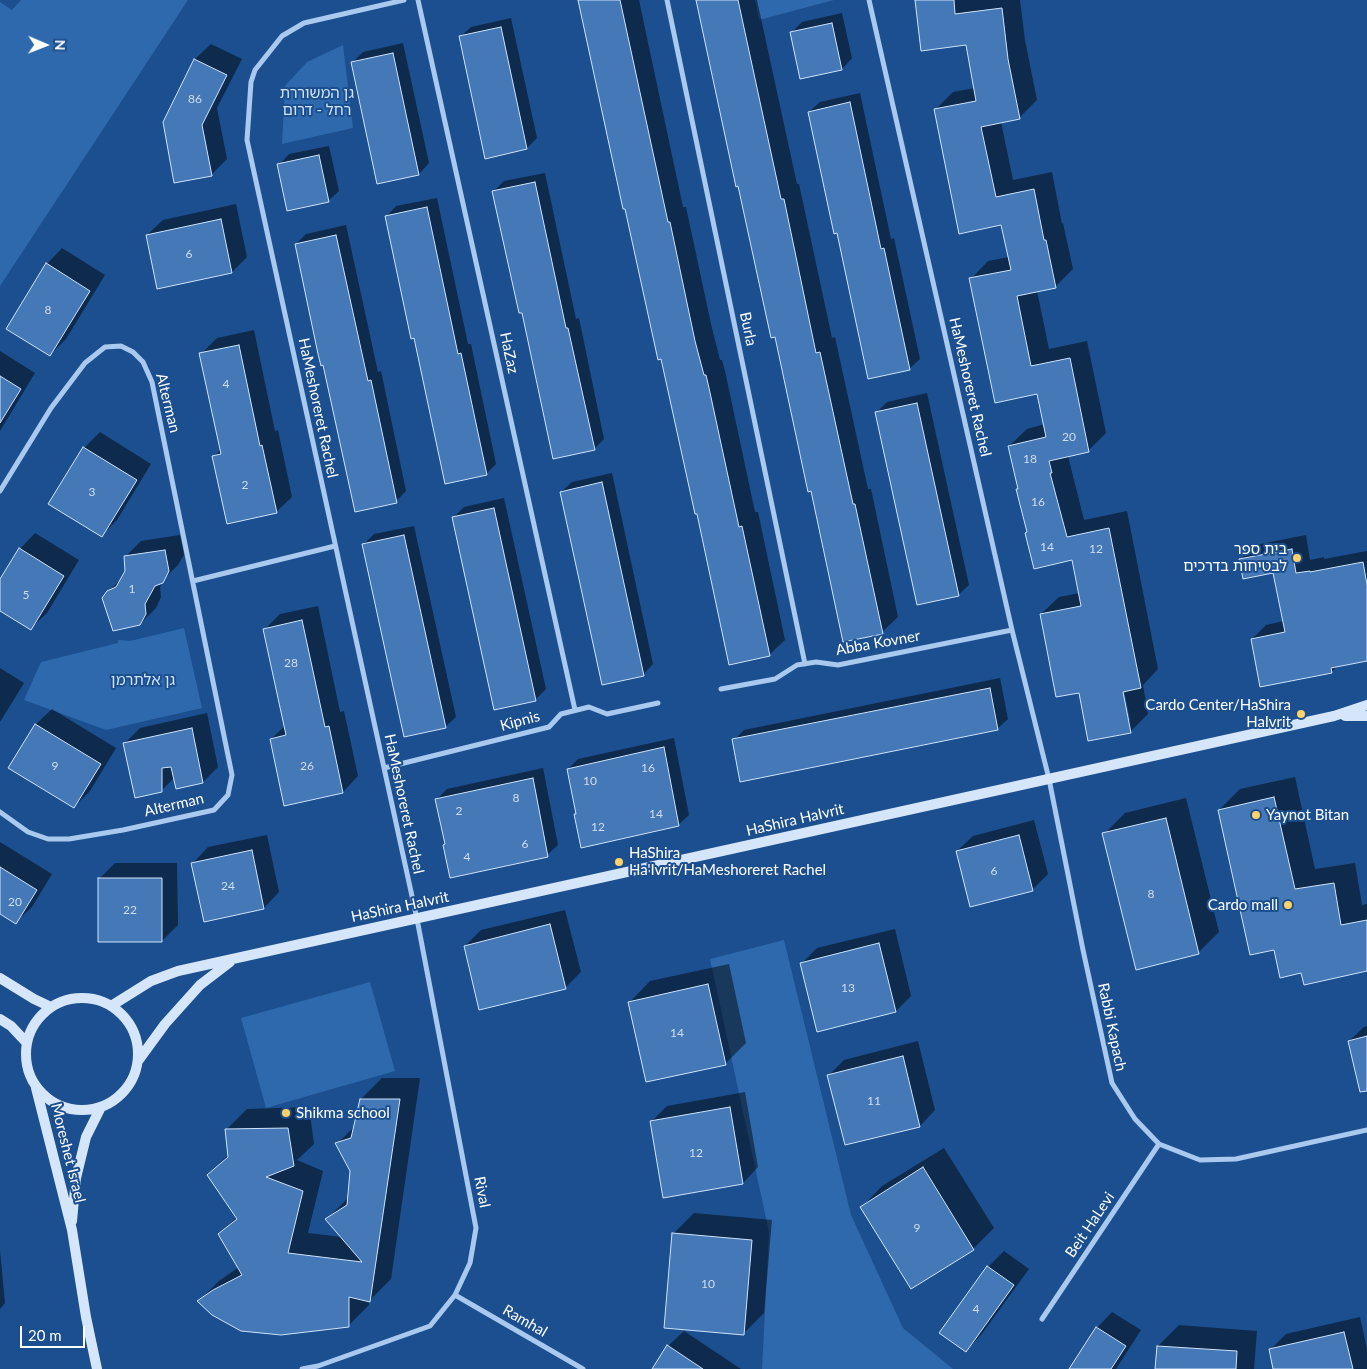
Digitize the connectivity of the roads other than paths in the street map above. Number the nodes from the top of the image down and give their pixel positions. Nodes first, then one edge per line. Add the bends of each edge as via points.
1 (404, 0) edge
2 (418, 0) edge
3 (667, 0) edge
4 (869, 0) edge
5 (0, 491) edge
6 (335, 546) junction
7 (193, 581) junction
8 (1012, 630) junction
9 (805, 664) junction
10 (721, 689) dead end
11 (658, 703) dead end
12 (1367, 705) edge
13 (575, 710) junction
14 (1334, 716) junction
15 (1367, 716) edge
16 (384, 768) junction
17 (1049, 779) junction
18 (0, 812) edge
19 (417, 919) junction
20 (233, 959) junction
21 (0, 978) edge
22 (112, 1006) junction
23 (52, 1007) junction
24 (0, 1019) edge
25 (27, 1043) junction
26 (138, 1061) junction
27 (35, 1084) junction
28 (101, 1107) junction
29 (1367, 1130) edge
30 (1160, 1144) junction
31 (72, 1230) junction
32 (455, 1295) junction
33 (1042, 1319) dead end
34 (97, 1369) edge
35 (302, 1369) edge
36 (583, 1369) edge

1 - 6 street, HaMeshoreret Rachel via 304,23 282,36 255,70 251,82 247,140
2 - 13 street, HaZaz
3 - 9 street, Burla
4 - 8 street, HaMeshoreret Rachel
5 - 7 street, Alterman via 51,408 85,363 105,347 121,346 143,362 152,382
6 - 7 street
6 - 16 street, HaMeshoreret Rachel
7 - 18 street, Alterman via 232,775 228,795 214,810 68,839 48,839 28,832
8 - 9 street, Abba Kovner via 838,665
8 - 17 street, HaMeshoreret Rachel
9 - 10 street, Abba Kovner via 775,679
11 - 13 street via 607,714 589,707
12 - 14 street, HaShira HaIvrit
13 - 16 street, Kipnis via 561,714 549,727
14 - 15 street, HaShira HaIvrit
14 - 17 street, HaShira HaIvrit
16 - 19 street, HaMeshoreret Rachel
17 - 19 street, HaShira HaIvrit
17 - 30 street, Rabbi Kapach via 1112,1083 1135,1119
19 - 20 street, HaShira HaIvrit
19 - 32 street, Rival via 476,1228 470,1263
20 - 22 street, HaShira HaIvrit via 178,971 151,981
20 - 26 street, HaShira HaIvrit via 200,984
21 - 23 street
22 - 23 street via 81,998 65,1000
22 - 26 street via 133,1030
23 - 25 street via 40,1016
24 - 25 street
25 - 27 street via 26,1059
26 - 28 street via 126,1089
27 - 28 street via 45,1096 71,1109
27 - 31 street, Moreshet Israel
28 - 31 street, Moreshet Israel via 86,1138 76,1178
29 - 30 street, Rabbi Kapach via 1236,1159 1200,1160
30 - 33 street, Beit HaLevi
31 - 34 street, Moreshet Israel
32 - 35 street, Rival via 430,1326
32 - 36 street, Ramhal

